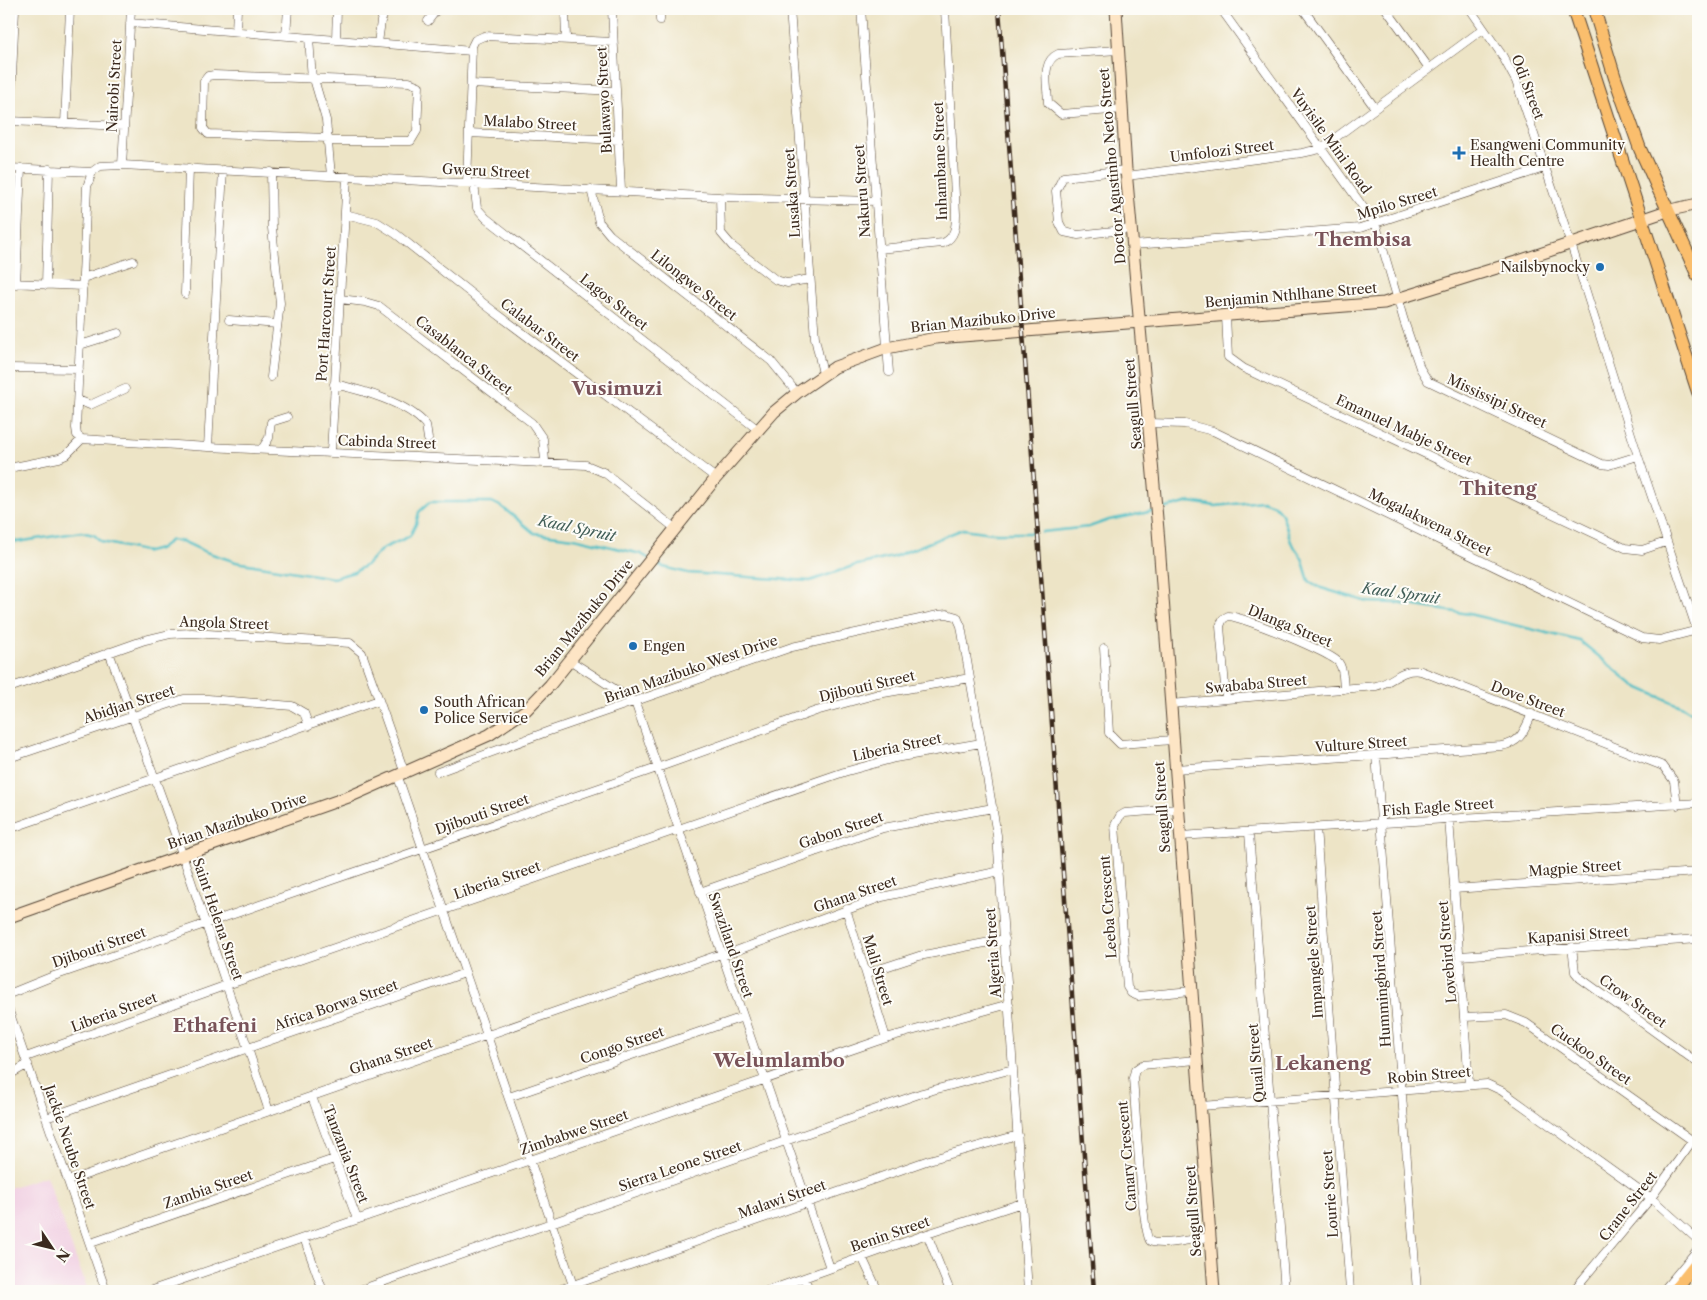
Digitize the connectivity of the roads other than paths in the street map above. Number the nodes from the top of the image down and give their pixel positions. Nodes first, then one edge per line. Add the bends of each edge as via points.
1 (15, 9) edge
2 (70, 9) edge
3 (130, 9) edge
4 (236, 9) edge
5 (288, 9) edge
6 (337, 9) edge
7 (386, 9) edge
8 (437, 9) edge
9 (565, 9) edge
10 (612, 9) edge
11 (660, 9) edge
12 (790, 9) edge
13 (861, 9) edge
14 (945, 9) edge
15 (1116, 9) edge
16 (1221, 9) edge
17 (1303, 9) edge
18 (1386, 9) edge
19 (1470, 9) edge
20 (1573, 9) edge
21 (1594, 9) edge
22 (660, 20) dead end
23 (428, 21) dead end
24 (130, 23) junction
25 (1484, 29) junction
26 (236, 31) junction
27 (286, 35) junction
28 (309, 38) junction
29 (336, 39) junction
30 (566, 39) junction
31 (613, 42) junction
32 (378, 43) junction
33 (1118, 50) junction
34 (472, 51) junction
35 (10, 61) edge
36 (1429, 68) junction
37 (313, 79) junction
38 (471, 84) junction
39 (616, 91) junction
40 (1375, 108) junction
41 (1123, 109) junction
42 (10, 121) edge
43 (65, 124) junction
44 (124, 126) junction
45 (469, 133) junction
46 (328, 140) junction
47 (619, 140) junction
48 (1320, 149) junction
49 (122, 164) junction
50 (9, 168) edge
51 (21, 168) junction
52 (189, 168) junction
53 (1544, 168) junction
54 (49, 169) junction
55 (94, 170) junction
56 (223, 170) junction
57 (271, 172) junction
58 (1126, 173) junction
59 (331, 176) junction
60 (347, 177) junction
61 (471, 183) junction
62 (591, 189) junction
63 (621, 190) junction
64 (720, 197) junction
65 (805, 199) junction
66 (876, 201) junction
67 (1698, 204) edge
68 (1670, 210) junction
69 (345, 214) junction
70 (1642, 220) junction
71 (1376, 225) junction
72 (1131, 229) junction
73 (1571, 244) junction
74 (1133, 245) junction
75 (879, 249) junction
76 (133, 261) dead end
77 (1698, 276) edge
78 (810, 279) junction
79 (83, 282) junction
80 (12, 283) edge
81 (46, 285) junction
82 (185, 294) dead end
83 (340, 299) junction
84 (1398, 299) junction
85 (1226, 316) junction
86 (230, 320) dead end
87 (1141, 321) junction
88 (277, 324) junction
89 (118, 333) dead end
90 (80, 345) junction
91 (887, 348) junction
92 (9, 368) edge
93 (79, 369) junction
94 (889, 372) dead end
95 (824, 374) junction
96 (271, 377) dead end
97 (334, 384) junction
98 (125, 389) dead end
99 (1698, 392) edge
100 (797, 393) junction
101 (78, 400) junction
102 (287, 417) dead end
103 (1149, 423) junction
104 (757, 429) junction
105 (80, 437) junction
106 (428, 439) dead end
107 (208, 447) junction
108 (262, 449) junction
109 (331, 452) junction
110 (1638, 456) junction
111 (545, 461) junction
112 (9, 468) edge
113 (716, 478) junction
114 (676, 529) junction
115 (1666, 542) junction
116 (957, 617) joint
117 (1698, 630) edge
118 (1104, 648) dead end
119 (109, 652) junction
120 (571, 661) junction
121 (970, 678) junction
122 (9, 688) edge
123 (1344, 689) junction
124 (1226, 698) junction
125 (379, 700) junction
126 (635, 702) junction
127 (1170, 704) junction
128 (1532, 714) junction
129 (132, 715) junction
130 (309, 726) junction
131 (1172, 740) junction
132 (981, 743) junction
133 (1376, 755) junction
134 (9, 758) edge
135 (657, 768) junction
136 (1175, 769) junction
137 (438, 772) dead end
138 (401, 776) junction
139 (155, 779) junction
140 (1698, 803) edge
141 (1677, 805) junction
142 (994, 808) junction
143 (1178, 809) junction
144 (1449, 819) junction
145 (1381, 824) junction
146 (1316, 827) junction
147 (9, 829) edge
148 (678, 830) junction
149 (1250, 832) junction
150 (1180, 836) junction
151 (421, 848) junction
152 (183, 856) junction
153 (1000, 871) junction
154 (1698, 872) edge
155 (1454, 889) junction
156 (700, 892) junction
157 (846, 909) junction
158 (444, 911) junction
159 (9, 917) edge
160 (205, 923) junction
161 (1005, 939) junction
162 (1698, 939) edge
163 (1572, 947) junction
164 (721, 955) junction
165 (1460, 956) junction
166 (465, 973) junction
167 (867, 974) junction
168 (227, 985) junction
169 (1191, 991) junction
170 (9, 994) edge
171 (1009, 1004) junction
172 (9, 1011) edge
173 (743, 1017) junction
174 (1465, 1017) junction
175 (487, 1036) junction
176 (886, 1038) junction
177 (248, 1048) junction
178 (1196, 1060) junction
179 (27, 1061) junction
180 (1698, 1063) edge
181 (1013, 1069) junction
182 (9, 1075) edge
183 (765, 1079) junction
184 (1469, 1084) junction
185 (1402, 1090) junction
186 (1336, 1095) junction
187 (312, 1097) junction
188 (509, 1097) junction
189 (1272, 1100) junction
190 (1201, 1106) junction
191 (269, 1111) junction
192 (46, 1118) junction
193 (1698, 1133) edge
194 (1018, 1135) junction
195 (1693, 1141) junction
196 (787, 1142) junction
197 (334, 1159) junction
198 (531, 1160) junction
199 (68, 1181) junction
200 (1651, 1198) junction
201 (808, 1203) junction
202 (1022, 1203) junction
203 (358, 1219) junction
204 (552, 1224) junction
205 (927, 1234) junction
206 (1210, 1237) junction
207 (304, 1238) junction
208 (1698, 1240) edge
209 (91, 1243) junction
210 (1698, 1249) edge
211 (862, 1257) junction
212 (1698, 1261) edge
213 (830, 1268) junction
214 (804, 1278) junction
215 (574, 1288) edge
216 (106, 1291) edge
217 (149, 1291) edge
218 (323, 1291) edge
219 (358, 1291) edge
220 (556, 1291) edge
221 (767, 1291) edge
222 (810, 1291) edge
223 (878, 1291) edge
224 (950, 1291) edge
225 (1028, 1291) edge
226 (1214, 1291) edge
227 (1285, 1291) edge
228 (1350, 1291) edge
229 (1417, 1291) edge
230 (1573, 1291) edge
231 (1663, 1291) edge
232 (1674, 1291) edge

1 - 35 street
2 - 43 street
3 - 24 street, Nairobi Street
4 - 26 street
5 - 27 street
6 - 29 street
7 - 32 street
8 - 23 street
9 - 30 street
10 - 31 street, Bulawayo Street
11 - 22 street
12 - 65 street, Lusaka Street
13 - 66 street, Nakuru Street
14 - 75 street, Inhambane Street via 955,230 943,243
15 - 33 street, Doctor Agustinho Neto Street
16 - 48 street, Vuyisile Mini Road
17 - 40 street
18 - 36 street
19 - 25 street, Odi Street
20 - 70 main road
21 - 68 main road via 1640,149
24 - 26 street
24 - 44 street, Nairobi Street
25 - 36 street
25 - 53 street, Odi Street via 1516,81
26 - 27 street
27 - 28 street
28 - 29 street
28 - 37 street
29 - 32 street
30 - 31 street
30 - 34 street via 480,36 475,40
31 - 39 street, Bulawayo Street
32 - 34 street
33 - 41 street, Doctor Agustinho Neto Street
33 - 41 street via 1058,54 1051,59 1047,65 1048,103 1061,114
34 - 38 street, Lagos Street
35 - 42 street
36 - 40 street
37 - 46 street via 325,115
37 - 46 street via 409,82 420,90 417,135 411,141
37 - 46 street via 208,76 203,85 203,131 210,135
38 - 39 street
38 - 45 street, Lagos Street
39 - 47 street, Bulawayo Street
40 - 48 street
41 - 58 street, Doctor Agustinho Neto Street
42 - 43 street
43 - 44 street
44 - 49 street, Nairobi Street
45 - 47 street, Malabo Street
45 - 61 street, Lagos Street
46 - 59 street
47 - 63 street, Bulawayo Street
48 - 58 street, Umfolozi Street
48 - 71 street, Vuyisile Mini Road
49 - 52 street, Gweru Street
49 - 55 street, Gweru Street via 105,165
50 - 51 street, Gweru Street
51 - 54 street, Gweru Street
51 - 80 street
52 - 56 street, Gweru Street
52 - 82 street
53 - 71 street, Mpilo Street
53 - 73 street, Odi Street
54 - 55 street, Gweru Street
54 - 81 street
55 - 79 street via 87,187
56 - 57 street, Gweru Street
56 - 107 street
57 - 59 street, Gweru Street
57 - 88 street via 272,228 280,303
58 - 72 street, Doctor Agustinho Neto Street
58 - 72 street, Umfolozi Street via 1068,175 1059,182 1056,190 1059,222 1064,232 1078,235
59 - 60 street, Gweru Street
60 - 61 street, Gweru Street
60 - 69 street, Port Harcourt Street
61 - 62 street, Gweru Street
61 - 104 street, Lagos Street via 477,208 486,218
62 - 63 street, Gweru Street
62 - 100 street, Lilongwe Street via 599,222 610,235 771,361
63 - 64 street, Gweru Street
64 - 65 street, Gweru Street
64 - 78 street via 721,233 733,247 776,280 787,283
65 - 66 street, Gweru Street
65 - 78 street, Lusaka Street
66 - 75 street, Nakuru Street
67 - 68 street, Benjamin Nthlhane Street
68 - 70 street, Benjamin Nthlhane Street
68 - 77 main road
69 - 83 street, Port Harcourt Street
69 - 113 street, Calabar Street via 377,222 396,234
70 - 73 street, Benjamin Nthlhane Street
70 - 99 main road
71 - 74 street, Mpilo Street
71 - 84 street, Vuyisile Mini Road
72 - 74 street, Doctor Agustinho Neto Street
73 - 84 street, Benjamin Nthlhane Street
73 - 110 street, Odi Street
74 - 87 street, Doctor Agustinho Neto Street
75 - 91 street, Nakuru Street
76 - 79 street
78 - 95 street, Lusaka Street via 815,338
79 - 81 street
79 - 90 street
80 - 81 street
83 - 97 street, Port Harcourt Street
83 - 111 street, Casablanca Street via 372,303 386,310 532,424 543,439
84 - 85 street, Benjamin Nthlhane Street via 1353,306
84 - 110 street, Mississipi Street via 1420,368 1431,384 1602,464
85 - 87 street, Benjamin Nthlhane Street
85 - 115 street, Emanuel Mabje Street via 1228,357 1243,368 1625,548 1638,550
86 - 88 street
87 - 91 street, Brian Mazibuko Drive via 944,337
87 - 103 street, Seagull Street
88 - 96 street
89 - 90 street
90 - 93 street
91 - 94 street, Nakuru Street
91 - 95 street, Brian Mazibuko Drive
92 - 93 street
93 - 101 street
95 - 100 street, Brian Mazibuko Drive
97 - 106 street via 368,393 414,414 426,425
97 - 109 street, Port Harcourt Street
98 - 101 street via 90,405
100 - 104 street, Brian Mazibuko Drive
101 - 105 street
102 - 108 street via 271,422 269,438
103 - 117 street, Mogalakwena Street via 1185,424 1213,431 1647,640
103 - 127 street, Seagull Street
104 - 113 street, Brian Mazibuko Drive
105 - 107 street, Cabinda Street
105 - 112 street via 66,455
107 - 108 street, Cabinda Street
108 - 109 street, Cabinda Street
109 - 111 street, Cabinda Street
110 - 115 street, Odi Street
111 - 114 street, Cabinda Street via 596,468
113 - 114 street, Brian Mazibuko Drive
114 - 120 street, Brian Mazibuko Drive
115 - 117 street, Odi Street
116 - 121 street, Algeria Street
116 - 126 street, Brian Mazibuko West Drive via 938,615 810,642
118 - 131 street via 1109,733 1113,739 1122,744
119 - 122 street, Angola Street
119 - 125 street, Angola Street via 179,633 346,642 362,653
119 - 129 street, Saint Helena Street
120 - 126 street
120 - 138 street, Brian Mazibuko Drive via 540,697 508,723
121 - 132 street, Algeria Street
121 - 135 street, Djibouti Street via 849,701 772,725
123 - 124 street, Swababa Street
123 - 124 street, Dlanga Street via 1342,669 1334,658 1266,628 1228,616 1220,626
123 - 128 street, Dove Street via 1382,685 1404,671 1414,670
124 - 127 street, Swababa Street
125 - 130 street
125 - 138 street, Angola Street
126 - 135 street, Swaziland Street
126 - 137 street, Brian Mazibuko West Drive
127 - 131 street, Seagull Street
128 - 133 street, Vulture Street via 1521,738 1511,744
128 - 141 street, Dove Street via 1663,766 1674,781
129 - 130 street, Abidjan Street via 178,700 208,699 297,708 304,713
129 - 134 street, Abidjan Street
129 - 139 street, Saint Helena Street
130 - 139 street
131 - 136 street, Seagull Street
132 - 142 street, Algeria Street
132 - 148 street, Liberia Street via 871,763
133 - 136 street, Vulture Street
133 - 145 street, Hummingbird Street
135 - 148 street, Swaziland Street
135 - 151 street, Djibouti Street
136 - 143 street, Seagull Street
138 - 151 street, Angola Street
138 - 152 street, Brian Mazibuko Drive
139 - 147 street
139 - 152 street, Saint Helena Street
140 - 141 street, Fish Eagle Street
141 - 144 street, Fish Eagle Street
142 - 153 street, Algeria Street
142 - 156 street, Gabon Street via 883,828
143 - 150 street, Seagull Street
143 - 169 street, Leeba Crescent via 1122,814 1115,825 1116,851 1128,990 1138,996
144 - 145 street, Fish Eagle Street
144 - 155 street, Lovebird Street
145 - 146 street, Fish Eagle Street
145 - 185 street, Hummingbird Street
146 - 149 street, Fish Eagle Street
146 - 186 street, Impangele Street
148 - 156 street, Swaziland Street
148 - 158 street, Liberia Street
149 - 150 street, Fish Eagle Street
149 - 189 street, Quail Street
150 - 169 street, Seagull Street
151 - 158 street, Angola Street
151 - 160 street, Djibouti Street
152 - 159 street, Brian Mazibuko Drive
152 - 160 street, Saint Helena Street
153 - 157 street, Ghana Street via 899,892
153 - 161 street, Algeria Street
154 - 155 street, Magpie Street
155 - 165 street, Lovebird Street
156 - 164 street, Swaziland Street
157 - 164 street, Ghana Street
157 - 167 street, Mali Street
158 - 166 street, Angola Street
158 - 168 street, Liberia Street
160 - 168 street, Saint Helena Street
160 - 170 street, Djibouti Street
161 - 167 street via 918,956
161 - 171 street, Algeria Street
162 - 163 street, Kapanisi Street
163 - 165 street, Kapanisi Street
163 - 180 street, Crow Street via 1575,972 1580,978
164 - 173 street, Swaziland Street
164 - 175 street, Ghana Street
165 - 174 street, Lovebird Street
166 - 175 street, Angola Street
166 - 177 street, Africa Borwa Street
167 - 176 street, Mali Street
168 - 177 street, Saint Helena Street
168 - 179 street, Liberia Street
169 - 178 street, Seagull Street
171 - 176 street, Zimbabwe Street
171 - 181 street, Algeria Street
172 - 179 street, Jackie Ncube Street
173 - 183 street, Swaziland Street
173 - 188 street, Congo Street
174 - 184 street, Lovebird Street
174 - 195 street, Cuckoo Street via 1506,1015 1526,1023
175 - 187 street, Ghana Street
175 - 188 street, Angola Street
176 - 183 street, Zimbabwe Street
177 - 191 street, Saint Helena Street
177 - 192 street, Africa Borwa Street
178 - 190 street, Seagull Street
178 - 206 street, Canary Crescent via 1142,1065 1135,1070 1133,1078 1146,1235 1159,1243
179 - 182 street, Liberia Street
179 - 192 street, Jackie Ncube Street
181 - 194 street, Algeria Street
181 - 196 street, Sierra Leone Street via 930,1091
183 - 196 street, Swaziland Street
183 - 198 street, Zimbabwe Street
184 - 185 street, Robin Street
184 - 200 street, Robin Street via 1487,1084 1502,1091
185 - 186 street, Robin Street
185 - 229 street, Hummingbird Street
186 - 189 street, Robin Street
186 - 228 street, Lourie Street
187 - 191 street, Ghana Street
187 - 197 street, Tanzania Street
188 - 198 street, Angola Street
189 - 190 street, Robin Street
189 - 227 street, Quail Street
190 - 206 street, Seagull Street
191 - 199 street, Ghana Street
192 - 199 street, Jackie Ncube Street
193 - 195 street, Crane Street
194 - 201 street, Malawi Street via 936,1158
194 - 202 street, Algeria Street
195 - 200 street, Crane Street
196 - 201 street, Swaziland Street
196 - 204 street, Sierra Leone Street
197 - 203 street, Tanzania Street
197 - 209 street, Zambia Street
198 - 203 street, Zimbabwe Street
198 - 204 street, Angola Street
199 - 209 street, Jackie Ncube Street
200 - 208 street, Robin Street
200 - 230 street, Crane Street
201 - 213 street, Swaziland Street
201 - 215 street, Malawi Street
202 - 205 street, Benin Street
202 - 225 street, Algeria Street
203 - 207 street, Zimbabwe Street
204 - 215 street, Angola Street
204 - 219 street, Sierra Leone Street
205 - 211 street, Benin Street
205 - 224 street
206 - 226 street, Seagull Street
207 - 217 street, Zimbabwe Street
207 - 218 street
209 - 216 street, Jackie Ncube Street
210 - 231 street
211 - 213 street, Benin Street
211 - 223 street
212 - 232 main road
213 - 214 street, Benin Street
214 - 221 street, Benin Street
214 - 222 street
215 - 220 street, Malawi Street

